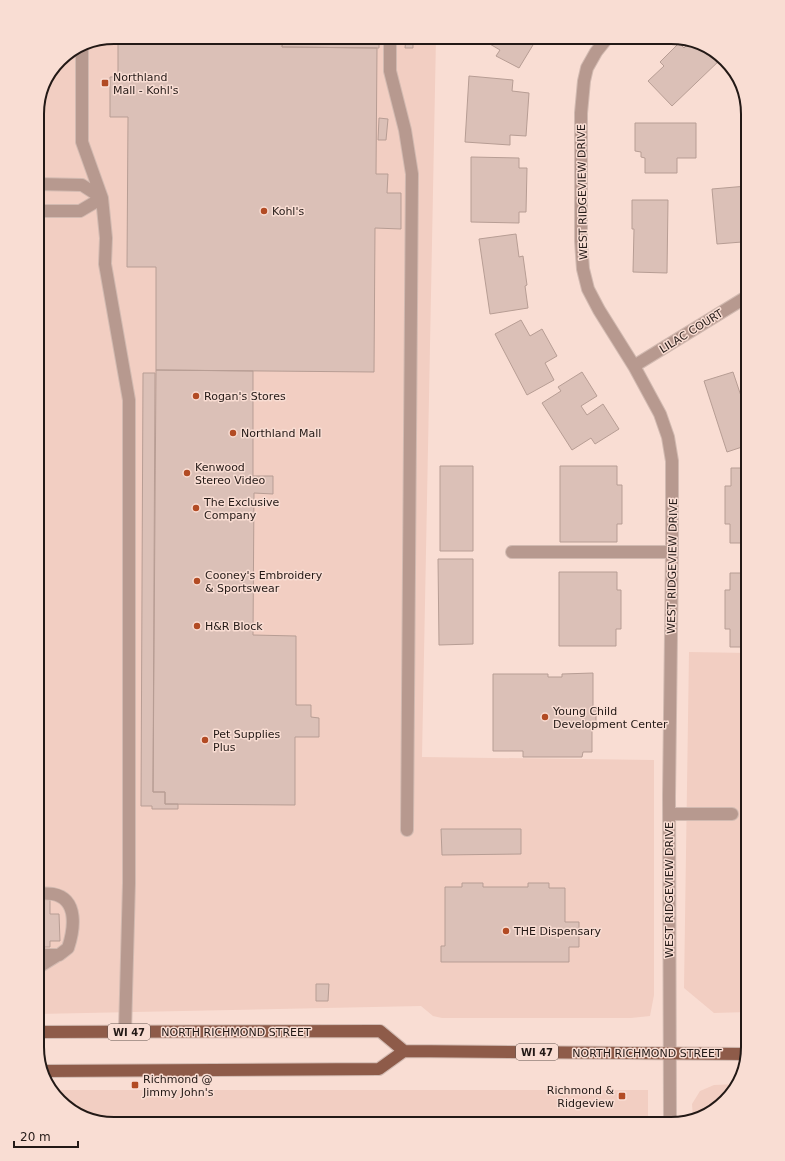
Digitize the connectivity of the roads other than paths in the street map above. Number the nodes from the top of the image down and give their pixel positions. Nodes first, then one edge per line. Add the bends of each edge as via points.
1 (390, 44) edge
2 (602, 44) edge
3 (82, 52) edge
4 (44, 184) edge
5 (102, 198) junction
6 (44, 210) edge
7 (741, 300) edge
8 (634, 366) junction
9 (512, 552) dead end
10 (672, 552) junction
11 (669, 814) junction
12 (732, 814) dead end
13 (407, 830) dead end
14 (44, 893) edge
15 (44, 955) edge
16 (59, 955) junction
17 (44, 964) edge
18 (44, 1032) edge
19 (125, 1032) junction
20 (404, 1051) junction
21 (670, 1054) junction
22 (740, 1054) edge
23 (48, 1071) edge
24 (670, 1117) edge

1 - 13 street via 390,71 405,130 412,174
2 - 8 street, WEST RIDGEVIEW DRIVE via 587,68 583,88 583,270 588,288 599,310
3 - 5 street via 82,142
4 - 5 street via 82,185
5 - 6 street via 80,211
5 - 19 street via 106,238 105,264 130,400 129,883
7 - 8 street, LILAC COURT
8 - 10 street, WEST RIDGEVIEW DRIVE via 660,414 668,437 672,461
9 - 10 street
10 - 11 street, WEST RIDGEVIEW DRIVE
11 - 12 street
11 - 21 street, WEST RIDGEVIEW DRIVE
14 - 16 street via 54,894 64,899 71,907 74,922 72,937 68,948
15 - 16 street
16 - 17 street
18 - 19 main road, NORTH RICHMOND STREET / WI 47
19 - 20 main road, NORTH RICHMOND STREET / WI 47 via 380,1031
20 - 21 main road, NORTH RICHMOND STREET / WI 47
20 - 23 main road via 379,1069
21 - 22 main road, NORTH RICHMOND STREET / WI 47
21 - 24 street, WEST RIDGEVIEW DRIVE

